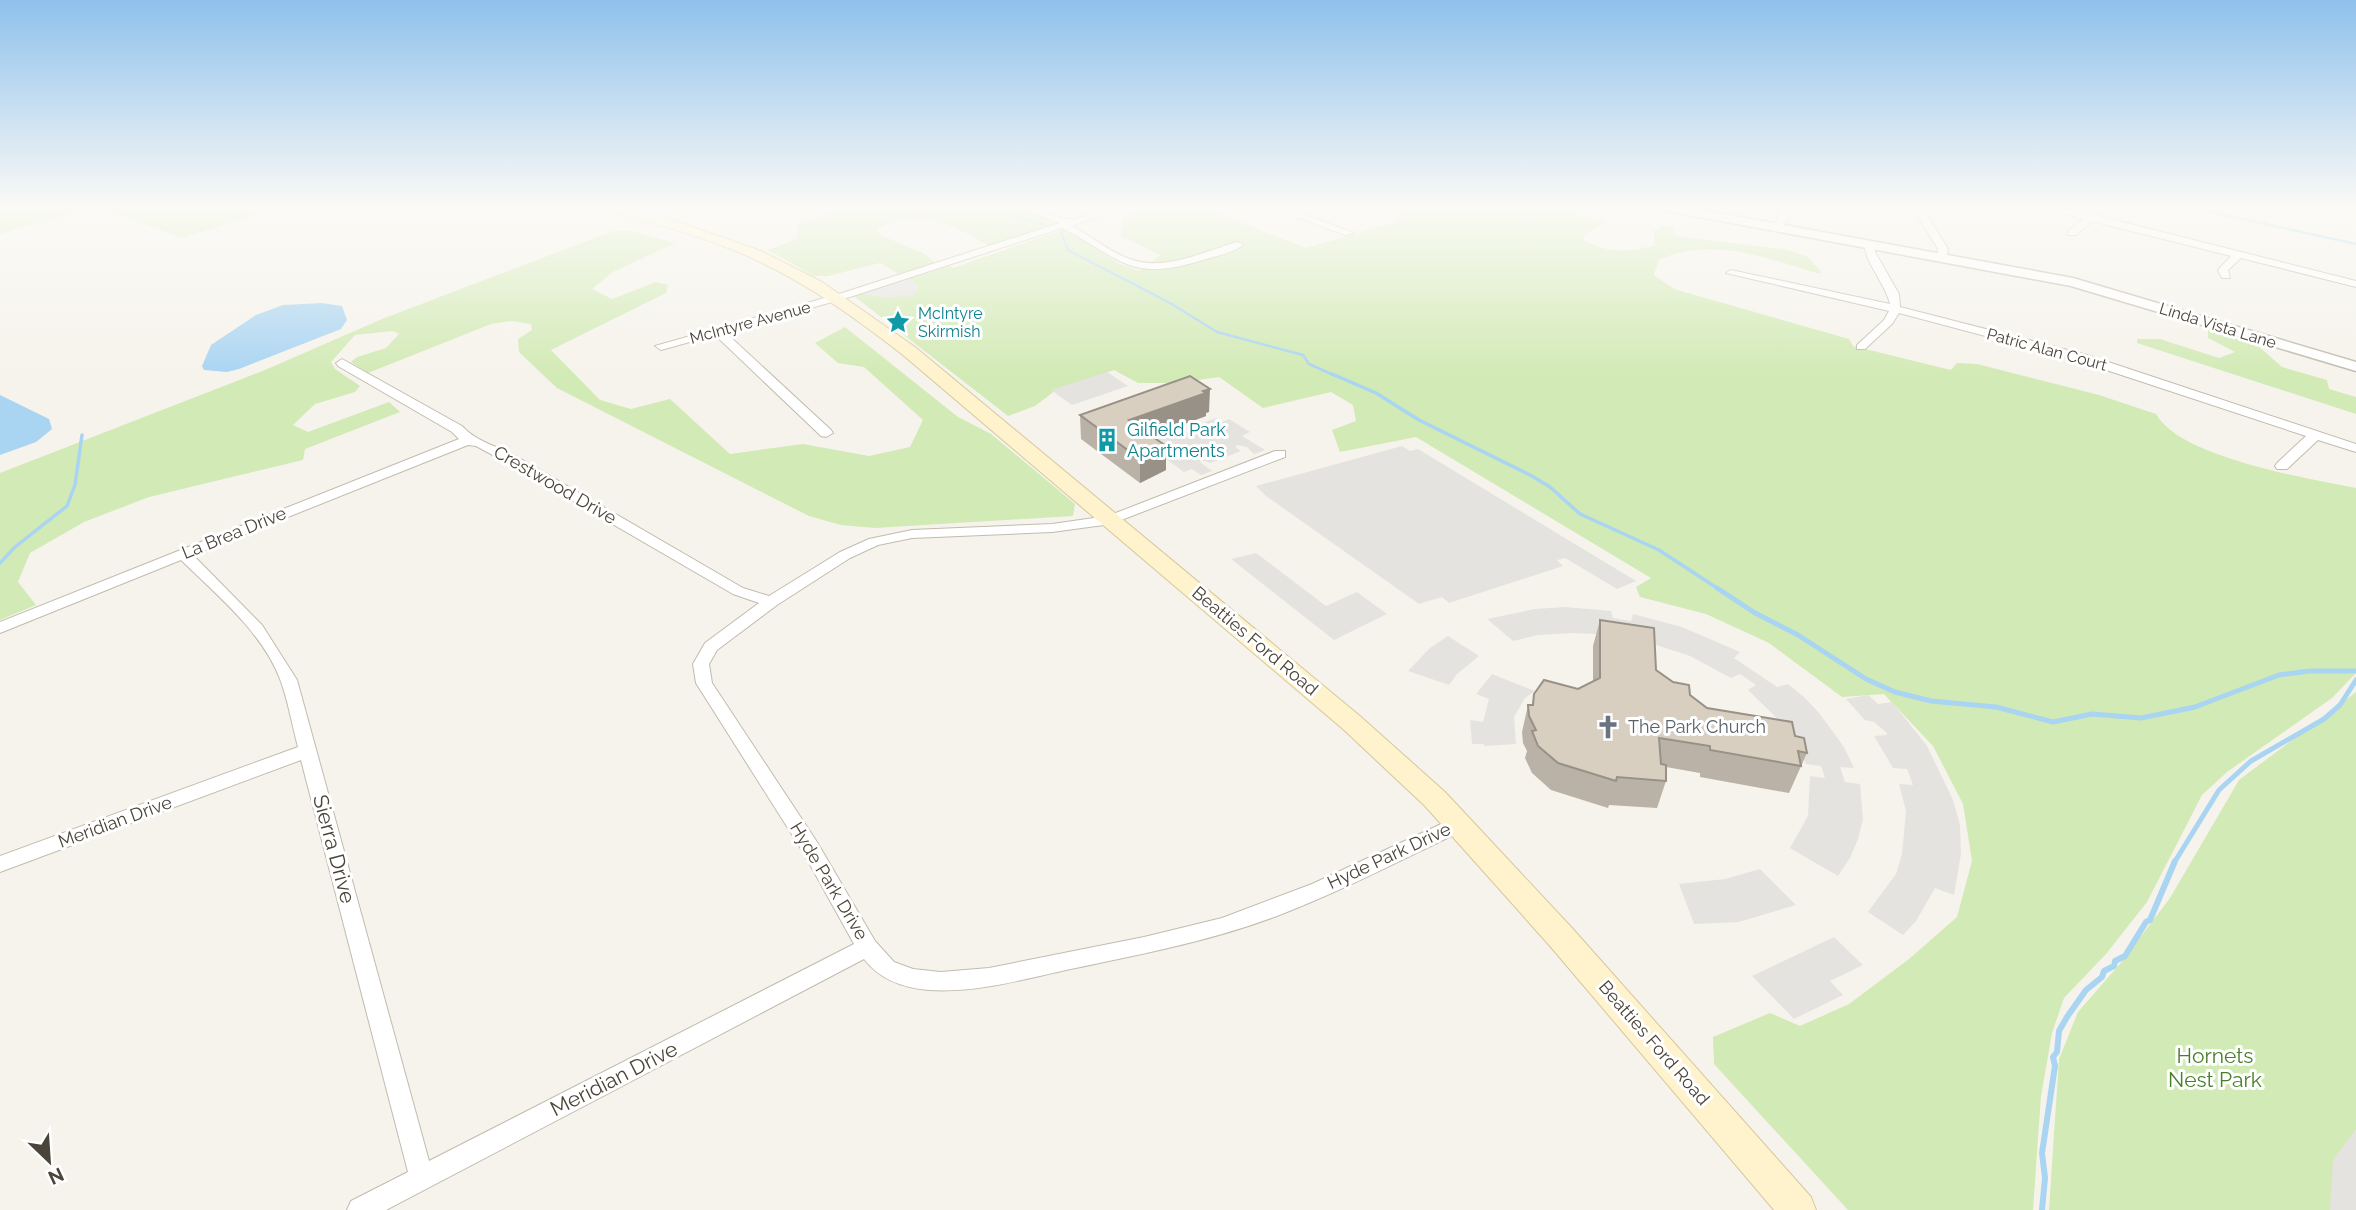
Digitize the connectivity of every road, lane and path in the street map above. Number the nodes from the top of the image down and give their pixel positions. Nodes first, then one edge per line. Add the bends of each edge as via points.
1 (775, 263) edge
2 (944, 263) edge
3 (1136, 263) edge
4 (1172, 263) edge
5 (1876, 263) edge
6 (1974, 263) edge
7 (2230, 263) edge
8 (2276, 263) edge
9 (1731, 273) dead end
10 (2226, 276) dead end
11 (2356, 284) edge
12 (837, 298) junction
13 (1896, 309) junction
14 (718, 331) junction
15 (661, 346) dead end
16 (1861, 347) dead end
17 (342, 363) dead end
18 (2356, 367) edge
19 (827, 433) dead end
20 (2315, 435) junction
21 (468, 441) junction
22 (2356, 449) edge
23 (1280, 454) dead end
24 (2282, 466) dead end
25 (1111, 520) junction
26 (184, 554) junction
27 (771, 602) junction
28 (0, 628) edge
29 (308, 750) junction
30 (1459, 824) junction
31 (0, 864) edge
32 (868, 947) junction
33 (422, 1178) junction
34 (360, 1210) edge
35 (1798, 1210) edge

1 - 12 main road, Beatties Ford Road
2 - 12 street, McIntyre Avenue
3 - 4 street
5 - 13 street via 1895,297
6 - 18 street, Linda Vista Lane via 2091,286
7 - 10 street via 2223,270
8 - 11 street
9 - 13 street, Patric Alan Court
12 - 14 street, McIntyre Avenue
12 - 25 main road, Beatties Ford Road via 909,351
13 - 16 street via 1890,322
13 - 20 street, Patric Alan Court via 2110,366
14 - 15 street, McIntyre Avenue
14 - 19 street
17 - 21 street, Crestwood Drive via 457,429
20 - 22 street, Patric Alan Court
20 - 24 street
21 - 26 street, La Brea Drive
21 - 27 street, Crestwood Drive via 509,458 738,591
23 - 25 street, Hyde Park Drive
25 - 27 street, Hyde Park Drive via 1070,527 896,537 845,555
25 - 30 main road, Beatties Ford Road via 1381,748
26 - 28 street, La Brea Drive
26 - 29 street, Sierra Drive via 279,657
27 - 32 street, Hyde Park Drive via 711,647 701,671
29 - 31 street, Meridian Drive
29 - 33 street, Sierra Drive
30 - 32 street, Hyde Park Drive via 1269,910 1148,945 997,975 941,981 901,975 880,963
30 - 35 main road, Beatties Ford Road
32 - 33 street, Meridian Drive
33 - 34 street, Meridian Drive

